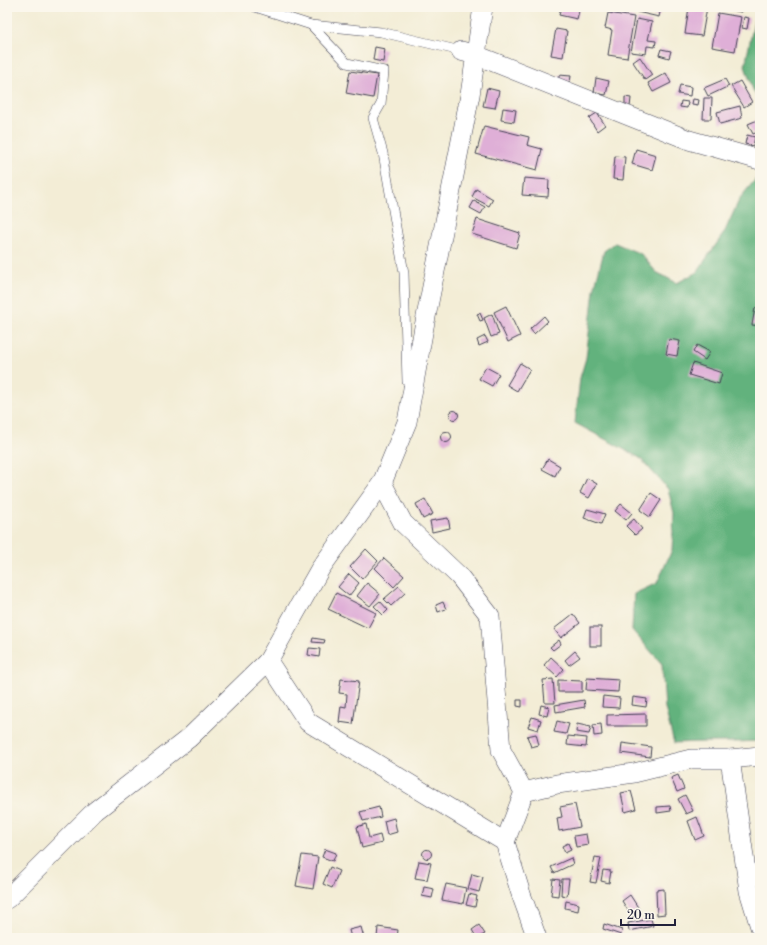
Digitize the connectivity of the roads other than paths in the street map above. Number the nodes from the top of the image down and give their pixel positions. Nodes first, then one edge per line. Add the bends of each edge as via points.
1 (255, 7) edge
2 (483, 7) edge
3 (311, 25) junction
4 (469, 53) junction
5 (760, 160) edge
6 (407, 422) junction
7 (382, 483) junction
8 (268, 660) junction
9 (760, 756) edge
10 (730, 759) junction
11 (524, 792) junction
12 (505, 842) junction
13 (7, 900) edge
14 (760, 927) edge
15 (537, 938) edge

1 - 3 lane
2 - 4 street
3 - 4 lane via 381,32
3 - 6 lane via 347,63 384,71 381,104 373,118 383,153 404,273
4 - 5 street via 689,140
4 - 6 street via 470,95
6 - 7 street
7 - 8 street via 320,569
7 - 11 street via 403,524 459,576 490,616 501,750
8 - 12 street via 308,722
8 - 13 street via 188,738 95,811
9 - 10 street
10 - 11 street via 691,759 634,773 557,784
10 - 14 street via 749,891
11 - 12 street
12 - 15 street

